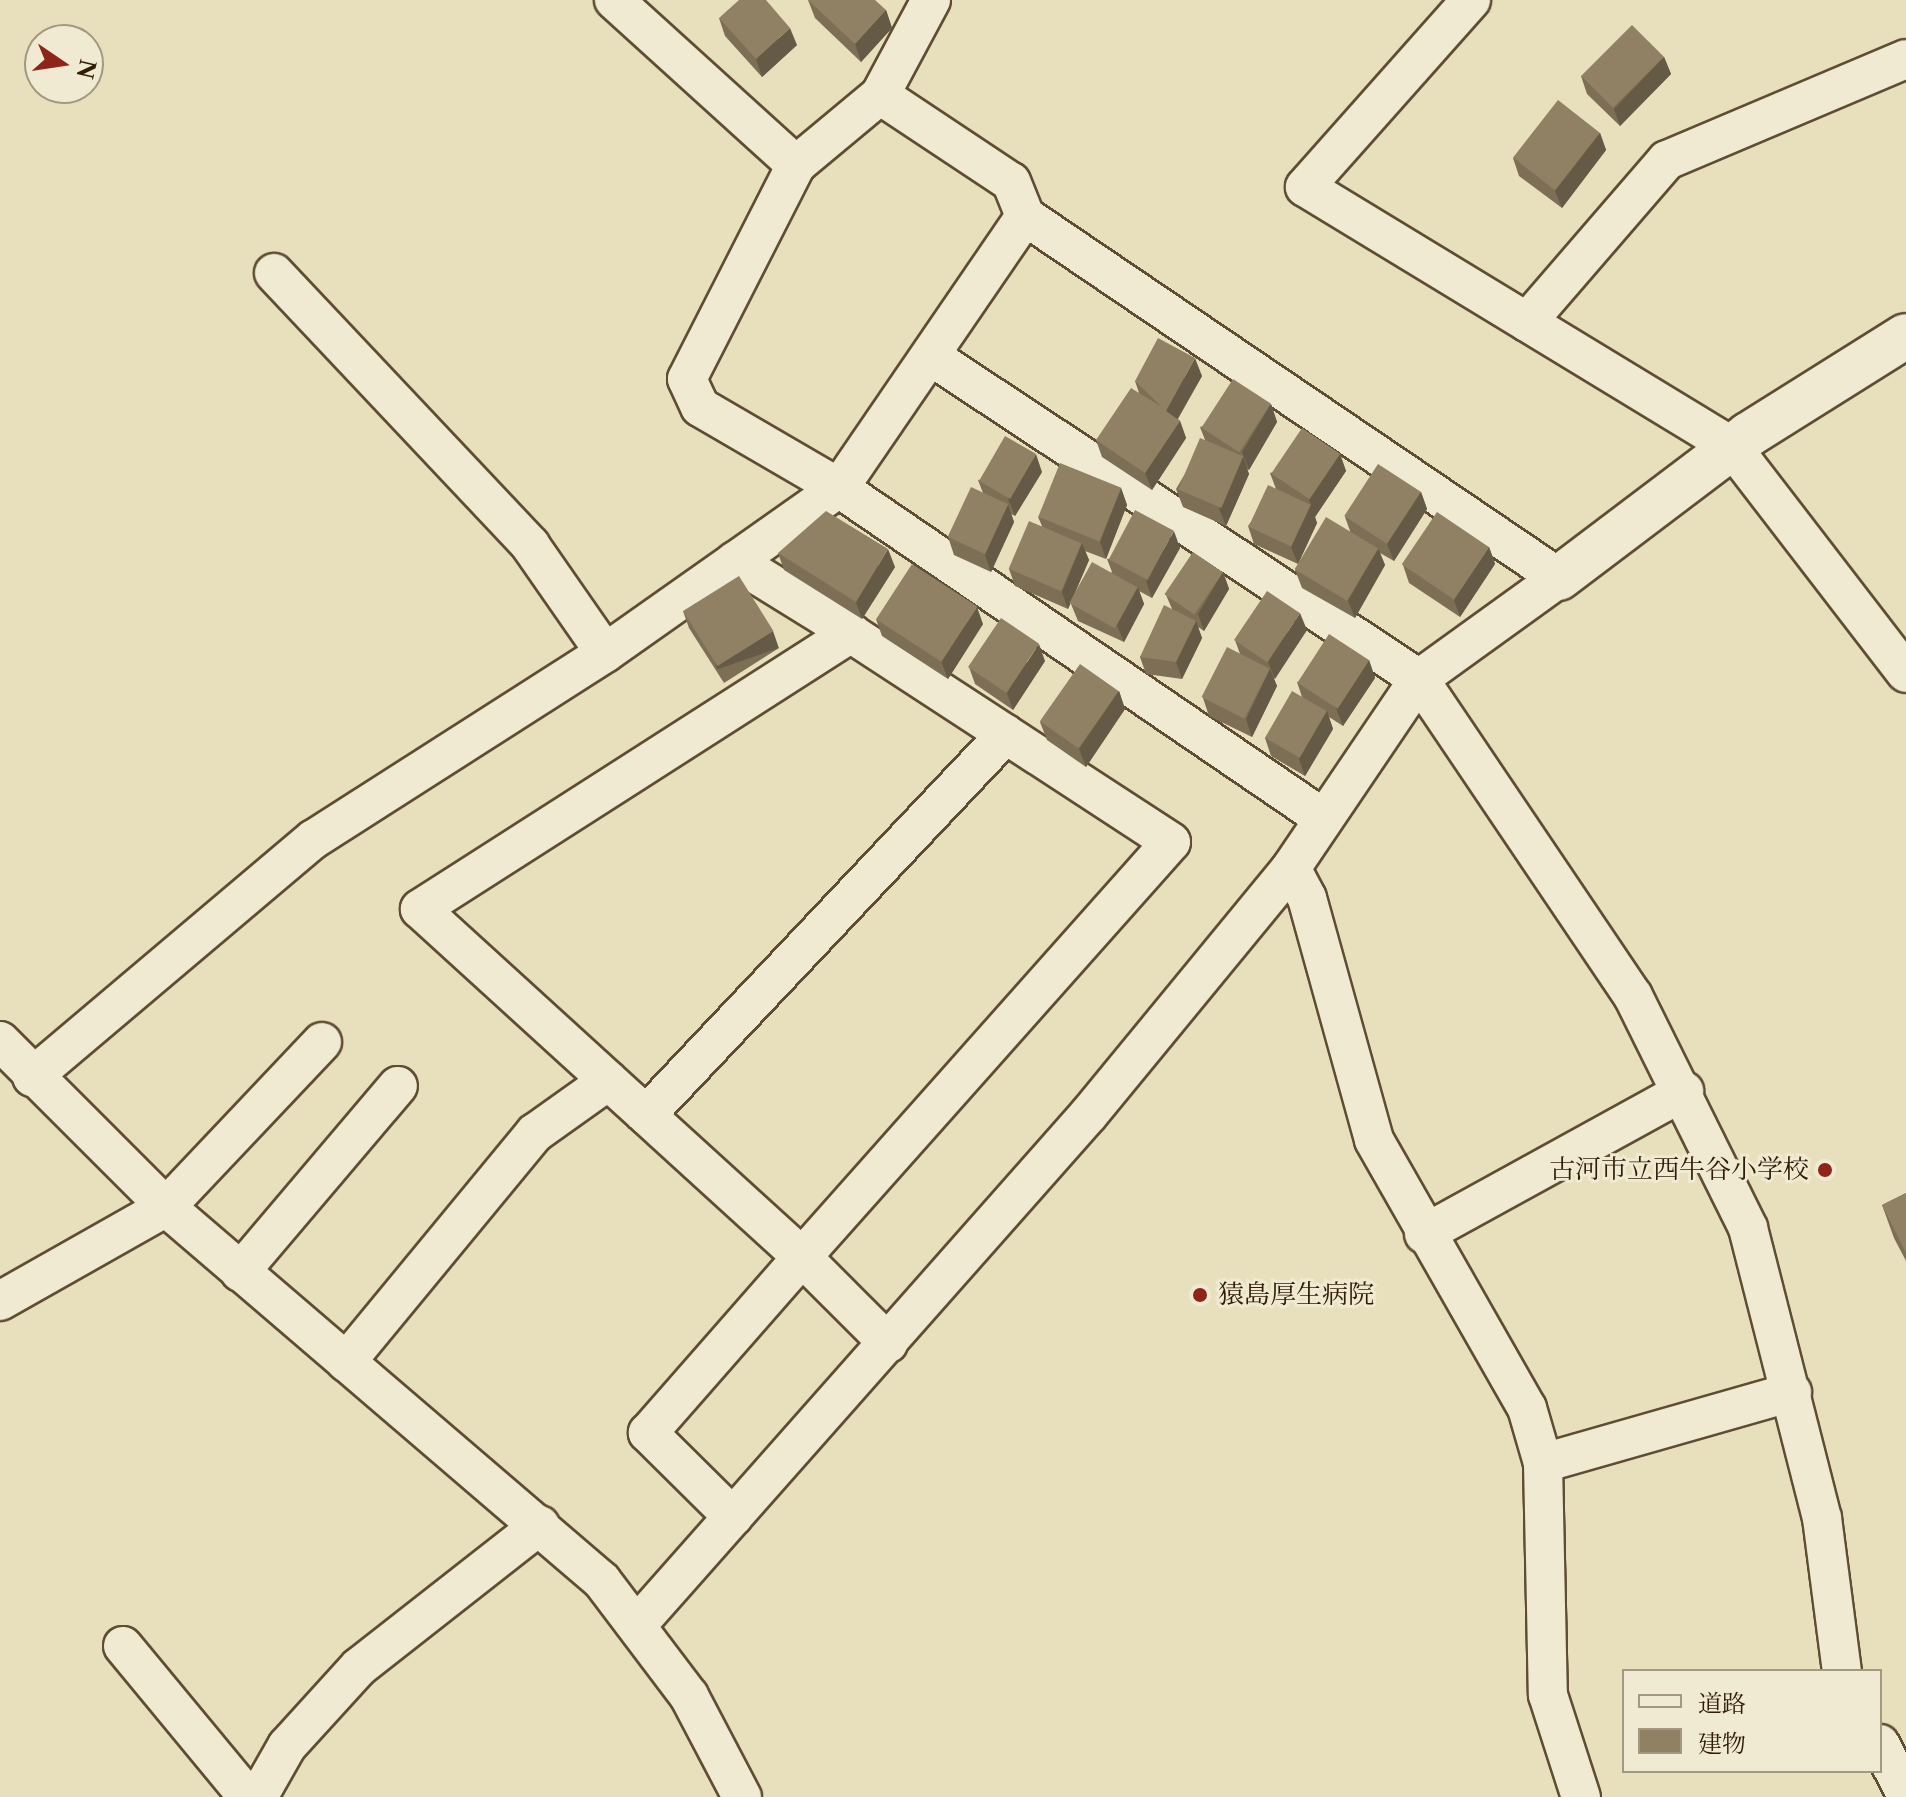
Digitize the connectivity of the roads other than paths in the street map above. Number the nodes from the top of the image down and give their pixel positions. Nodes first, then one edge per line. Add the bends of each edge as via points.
1 (614, 0) edge
2 (931, 0) edge
3 (1471, 0) edge
4 (1906, 59) edge
5 (880, 95) junction
6 (796, 165) junction
7 (1025, 216) junction
8 (274, 273) dead end
9 (1527, 322) junction
10 (1906, 336) edge
11 (932, 357) junction
12 (1732, 447) junction
13 (839, 488) junction
14 (735, 561) junction
15 (1559, 578) junction
16 (851, 633) junction
17 (605, 653) junction
18 (1906, 673) edge
19 (1419, 679) junction
20 (1006, 734) junction
21 (1323, 818) junction
22 (1291, 868) junction
23 (0, 1041) edge
24 (322, 1042) dead end
25 (32, 1077) junction
26 (608, 1081) junction
27 (398, 1086) dead end
28 (1684, 1091) junction
29 (646, 1115) junction
30 (166, 1207) junction
31 (1424, 1234) junction
32 (802, 1257) junction
33 (240, 1272) junction
34 (0, 1301) edge
35 (888, 1343) junction
36 (346, 1362) junction
37 (1792, 1392) junction
38 (1543, 1463) junction
39 (733, 1517) junction
40 (540, 1525) junction
41 (637, 1625) junction
42 (123, 1646) dead end
43 (1842, 1669) edge
44 (1882, 1748) edge
45 (1906, 1794) edge
46 (248, 1797) edge
47 (258, 1797) edge
48 (742, 1797) edge
49 (1581, 1797) edge

1 - 6 street
2 - 5 street
3 - 9 street via 1305,187
4 - 9 street via 1667,160
5 - 6 street
5 - 7 street via 1011,182
6 - 13 street via 687,379 700,407
7 - 11 street
7 - 15 street
8 - 17 street via 530,545
9 - 12 street
10 - 12 street
11 - 13 street
11 - 19 street
12 - 15 street
12 - 18 street
13 - 14 street
13 - 21 street
14 - 16 street
14 - 17 street
15 - 19 street
16 - 20 street
16 - 26 street via 420,909
17 - 25 street via 314,839
19 - 21 street
19 - 28 street via 1633,996
20 - 29 street
20 - 32 street via 1171,842
21 - 22 street
22 - 31 street via 1307,898 1363,1112
22 - 35 street
23 - 25 street
24 - 30 street
25 - 30 street
26 - 29 street
26 - 36 street via 535,1133
27 - 33 street
28 - 31 street
28 - 37 street via 1748,1228
29 - 32 street
30 - 33 street
30 - 34 street
31 - 38 street via 1527,1408
32 - 35 street
32 - 39 street via 648,1433
33 - 36 street
35 - 39 street
36 - 40 street
37 - 38 street
37 - 43 street via 1822,1518
38 - 49 street via 1548,1695
39 - 41 street
40 - 41 street
40 - 47 street via 359,1667 287,1746
41 - 48 street via 689,1696
42 - 46 street
44 - 45 street

